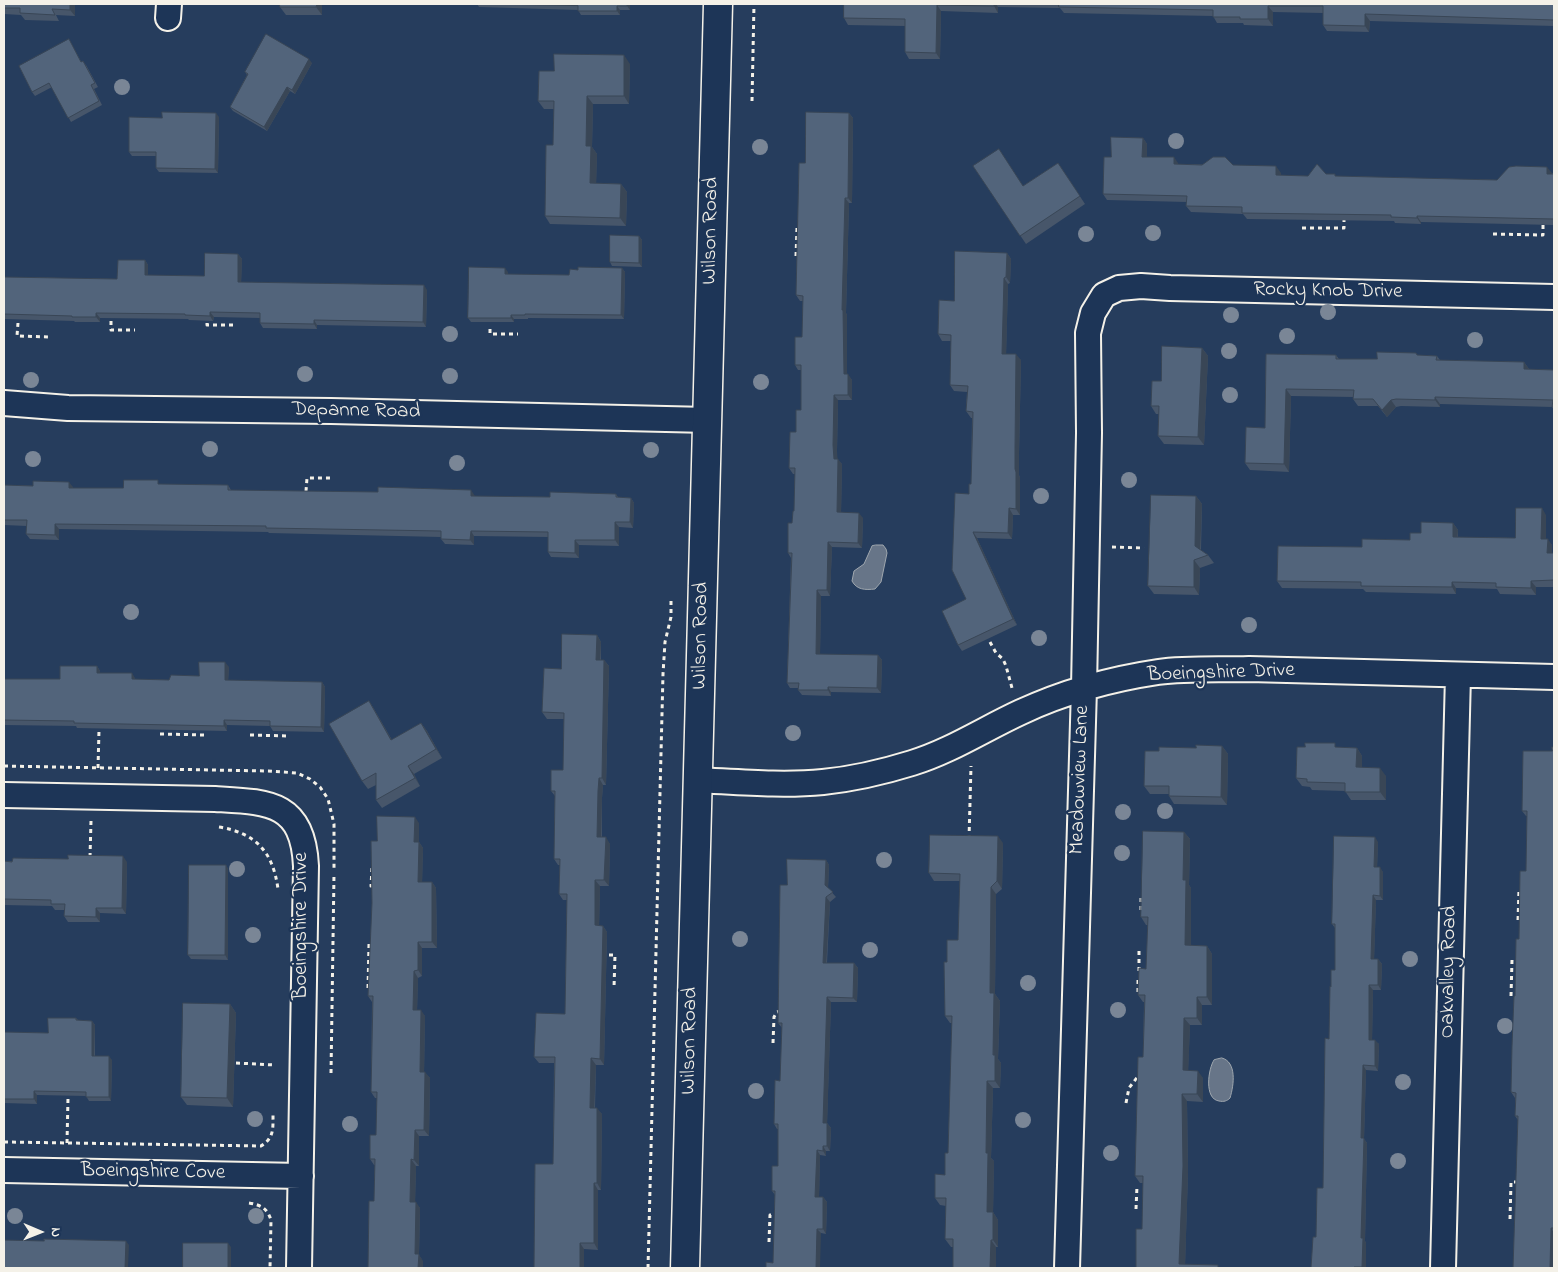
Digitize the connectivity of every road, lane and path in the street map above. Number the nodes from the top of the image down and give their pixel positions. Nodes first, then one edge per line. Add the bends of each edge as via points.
1 (718, 4) edge
2 (754, 4) edge
3 (752, 101) dead end
4 (1344, 220) edge
5 (1543, 225) edge
6 (797, 228) edge
7 (1302, 228) dead end
8 (1493, 234) dead end
9 (801, 256) edge
10 (1104, 295) joint
11 (1554, 297) edge
12 (111, 321) edge
13 (18, 323) edge
14 (207, 323) edge
15 (233, 325) dead end
16 (490, 329) dead end
17 (135, 330) dead end
18 (518, 334) dead end
19 (48, 338) dead end
20 (4, 403) edge
21 (708, 420) junction
22 (330, 478) dead end
23 (306, 491) edge
24 (1087, 547) junction
25 (1144, 548) dead end
26 (671, 600) dead end
27 (990, 642) edge
28 (1458, 675) junction
29 (1554, 677) edge
30 (1084, 688) junction
31 (1021, 712) junction
32 (99, 730) edge
33 (205, 732) edge
34 (160, 734) edge
35 (250, 735) dead end
36 (290, 736) edge
37 (969, 740) junction
38 (4, 766) edge
39 (98, 768) junction
40 (698, 780) junction
41 (4, 795) edge
42 (92, 796) junction
43 (91, 824) junction
44 (101, 824) dead end
45 (214, 826) dead end
46 (969, 840) edge
47 (90, 858) edge
48 (372, 866) edge
49 (374, 886) edge
50 (1523, 890) edge
51 (1142, 893) edge
52 (278, 897) dead end
53 (1141, 910) edge
54 (1518, 920) edge
55 (373, 944) edge
56 (1139, 949) dead end
57 (609, 955) dead end
58 (1512, 960) dead end
59 (368, 988) edge
60 (614, 988) dead end
61 (1144, 995) edge
62 (1522, 996) edge
63 (780, 1011) edge
64 (773, 1043) dead end
65 (236, 1063) dead end
66 (1141, 1073) edge
67 (275, 1074) dead end
68 (330, 1080) dead end
69 (68, 1098) edge
70 (1126, 1103) dead end
71 (274, 1110) dead end
72 (4, 1142) edge
73 (67, 1143) junction
74 (4, 1170) edge
75 (302, 1176) junction
76 (1522, 1182) edge
77 (1137, 1186) edge
78 (243, 1203) dead end
79 (1136, 1209) dead end
80 (781, 1215) edge
81 (1510, 1219) dead end
82 (769, 1242) dead end
83 (270, 1268) edge
84 (299, 1268) edge
85 (648, 1268) edge
86 (685, 1268) edge
87 (1067, 1268) edge
88 (1443, 1268) edge

1 - 21 street, Wilson Road
2 - 3 path
4 - 7 path via 1344,228
5 - 8 path via 1543,235
6 - 9 path via 796,256
10 - 11 street, Rocky Knob Drive via 1119,288 1141,286
10 - 24 street, Meadowview Lane via 1093,313 1088,333
12 - 17 path via 111,330
13 - 19 path via 17,336
14 - 15 path
16 - 18 path via 490,334
20 - 21 street, Depanne Road via 68,408
21 - 40 street, Wilson Road
22 - 23 path via 307,478
24 - 25 path
24 - 30 street, Meadowview Lane
26 - 85 path via 663,674
27 - 31 path via 1006,666
28 - 29 street, Boeingshire Drive
28 - 30 street, Boeingshire Drive via 1202,670 1159,672
28 - 88 street, Oakvalley Road
30 - 31 street, Boeingshire Drive
30 - 87 street, Meadowview Lane
31 - 37 street, Boeingshire Drive
32 - 39 path
33 - 34 path via 205,735
35 - 36 path
37 - 40 street, Boeingshire Drive via 913,763 846,779 771,784
37 - 46 path
38 - 39 path
39 - 68 path via 287,772 310,778 320,787 328,799 335,837
40 - 86 street, Wilson Road
41 - 42 street, Boeingshire Drive
42 - 43 path
42 - 75 street, Boeingshire Drive via 265,803 290,817 297,827 306,866
43 - 44 path
43 - 47 path
45 - 52 path via 241,832 264,848 274,869
48 - 49 path via 371,886
50 - 54 path via 1519,890
51 - 53 path
55 - 59 path via 369,944
56 - 61 path via 1138,994
57 - 60 path via 615,955
58 - 62 path via 1511,996
63 - 64 path via 774,1018
65 - 67 path via 275,1065
66 - 70 path via 1129,1088
69 - 73 path
71 - 73 path via 271,1138 260,1146
72 - 73 path
74 - 75 street, Boeingshire Cove
75 - 84 street, Boeingshire Drive
76 - 81 path via 1512,1182
77 - 79 path
78 - 83 path via 259,1205 269,1213
80 - 82 path via 770,1215

